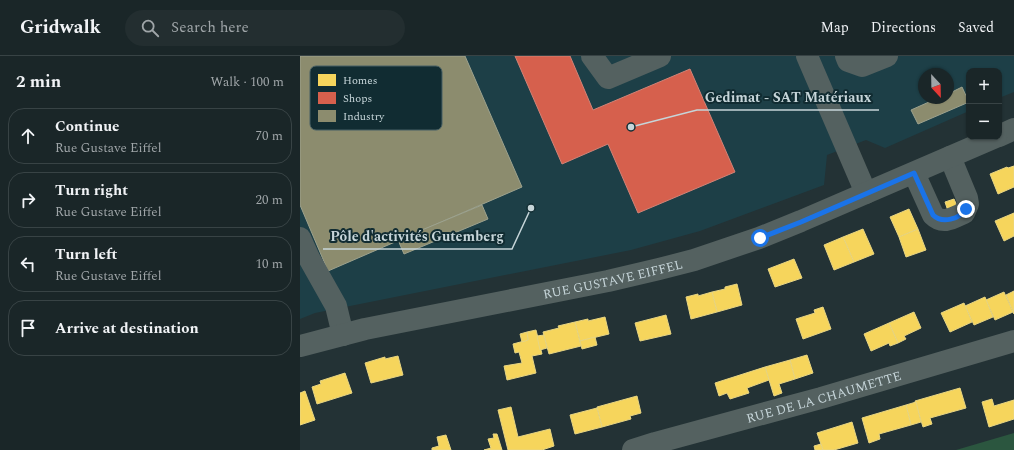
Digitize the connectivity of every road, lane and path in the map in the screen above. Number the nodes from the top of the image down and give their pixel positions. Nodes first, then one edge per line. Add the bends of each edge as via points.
1 (592, 56) edge
2 (660, 56) edge
3 (807, 56) edge
4 (846, 56) edge
5 (887, 56) edge
6 (1014, 129) edge
7 (1002, 135) edge
8 (989, 140) edge
9 (950, 157) junction
10 (914, 173) junction
11 (866, 193) junction
12 (300, 238) edge
13 (343, 335) junction
14 (1014, 341) edge
15 (300, 346) edge
16 (633, 450) edge

1 - 2 street via 608,78
3 - 11 street
4 - 5 street via 848,61 862,66
6 - 7 street
8 - 9 street, RUE GUSTAVE EIFFEL
9 - 10 street, RUE GUSTAVE EIFFEL
9 - 10 street via 967,198 968,204 964,213 946,221 936,219
10 - 11 street, RUE GUSTAVE EIFFEL
11 - 13 street, RUE GUSTAVE EIFFEL via 760,238 694,260
12 - 13 street via 336,306
13 - 15 street, RUE GUSTAVE EIFFEL
14 - 16 street, RUE DE LA CHAUMETTE

